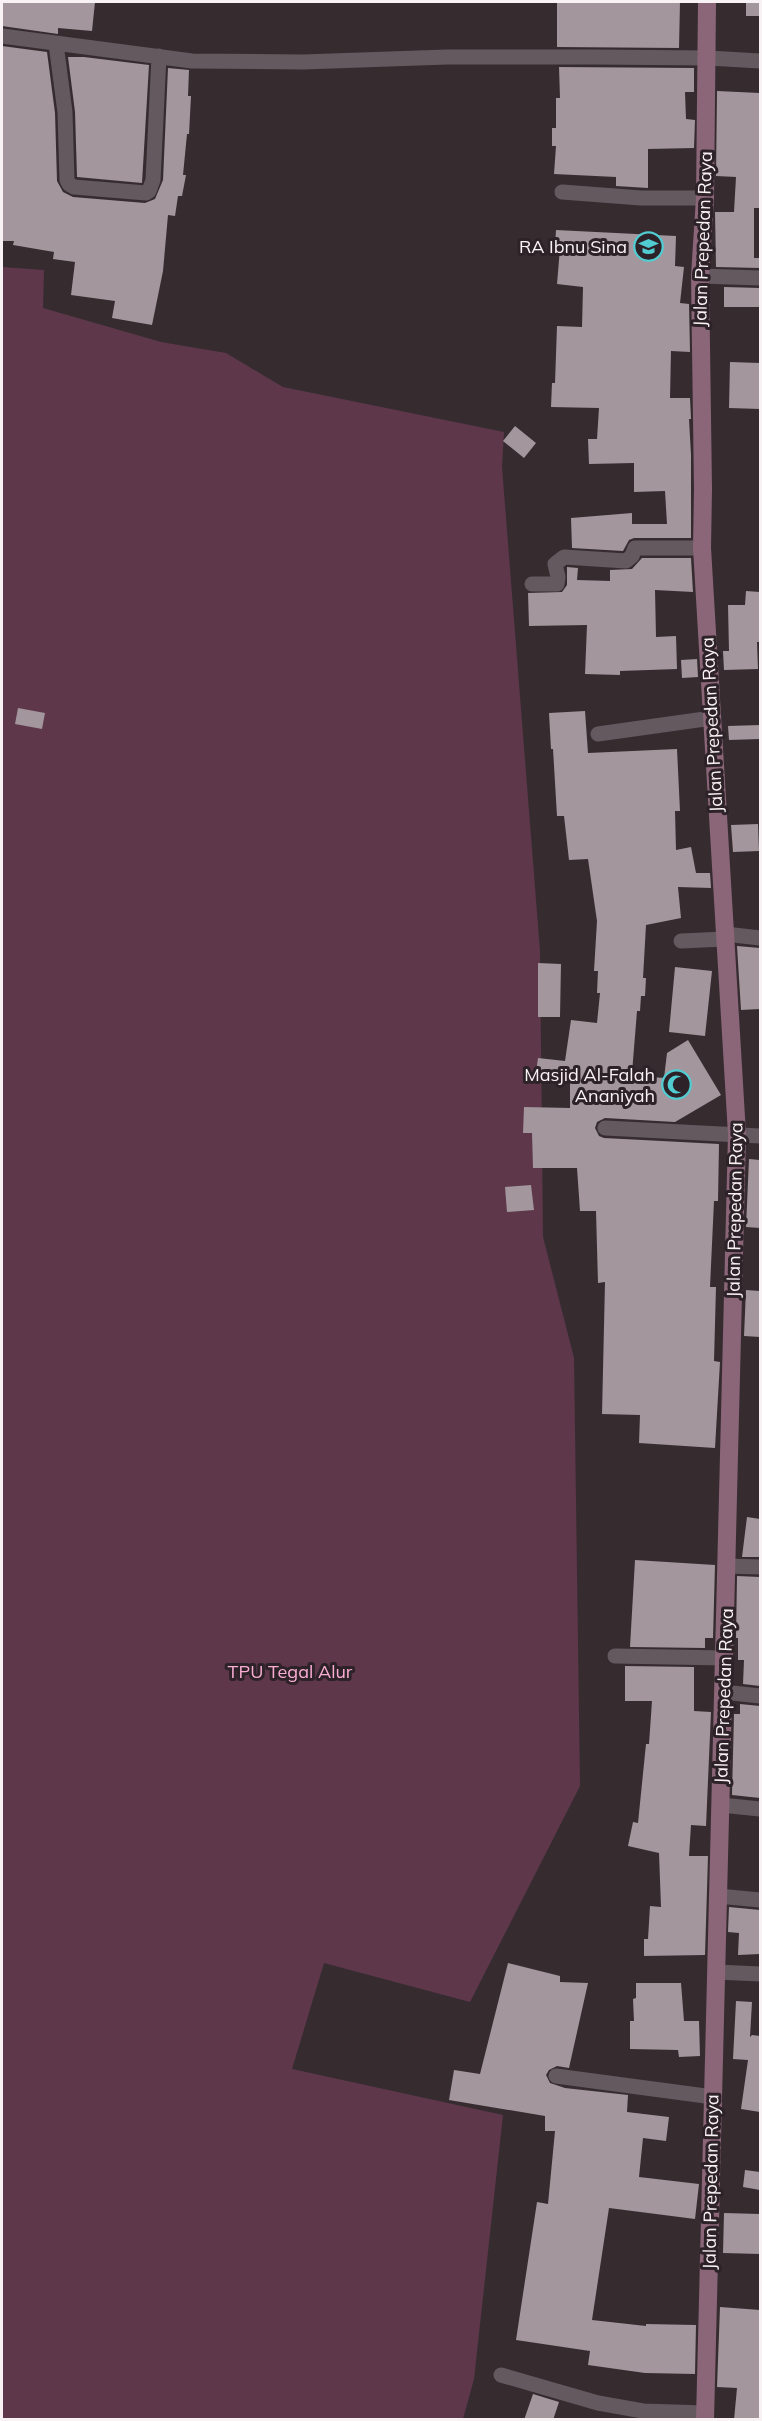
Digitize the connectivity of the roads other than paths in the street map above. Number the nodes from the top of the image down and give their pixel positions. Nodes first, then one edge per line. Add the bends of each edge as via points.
1 (707, 2) edge
2 (2, 36) edge
3 (56, 44) junction
4 (159, 56) junction
5 (708, 58) junction
6 (760, 61) edge
7 (562, 192) dead end
8 (705, 198) junction
9 (700, 276) junction
10 (760, 278) edge
11 (702, 548) junction
12 (532, 584) dead end
13 (712, 718) junction
14 (598, 734) dead end
15 (725, 936) junction
16 (760, 938) edge
17 (681, 941) dead end
18 (605, 1128) dead end
19 (738, 1134) junction
20 (760, 1136) edge
21 (727, 1566) junction
22 (760, 1567) edge
23 (615, 1656) dead end
24 (725, 1658) junction
25 (723, 1692) junction
26 (760, 1696) edge
27 (720, 1804) junction
28 (760, 1809) edge
29 (718, 1896) junction
30 (760, 1900) edge
31 (716, 1972) junction
32 (760, 1974) edge
33 (556, 2076) dead end
34 (713, 2097) junction
35 (501, 2375) dead end
36 (705, 2416) edge

1 - 5 street, Jalan Prepedan Raya
2 - 3 street
3 - 4 street
3 - 4 street via 65,112 67,180 74,188 148,191 153,180
4 - 5 street via 192,61 303,62 447,57
5 - 6 street
5 - 8 street, Jalan Prepedan Raya
7 - 8 street
8 - 9 street, Jalan Prepedan Raya
9 - 10 street
9 - 11 street, Jalan Prepedan Raya
11 - 12 street via 635,548 626,561 568,556 556,562 557,584
11 - 13 street, Jalan Prepedan Raya
13 - 14 street
13 - 15 street, Jalan Prepedan Raya
15 - 16 street
15 - 17 street
15 - 19 street, Jalan Prepedan Raya
18 - 19 street
19 - 20 street
19 - 21 street, Jalan Prepedan Raya
21 - 22 street
21 - 24 street, Jalan Prepedan Raya
23 - 24 street
24 - 25 street, Jalan Prepedan Raya
25 - 26 street
25 - 27 street, Jalan Prepedan Raya
27 - 28 street
27 - 29 street, Jalan Prepedan Raya
29 - 30 street
29 - 31 street, Jalan Prepedan Raya
31 - 32 street
31 - 34 street, Jalan Prepedan Raya
33 - 34 street
34 - 36 street, Jalan Prepedan Raya
35 - 36 street via 609,2405

